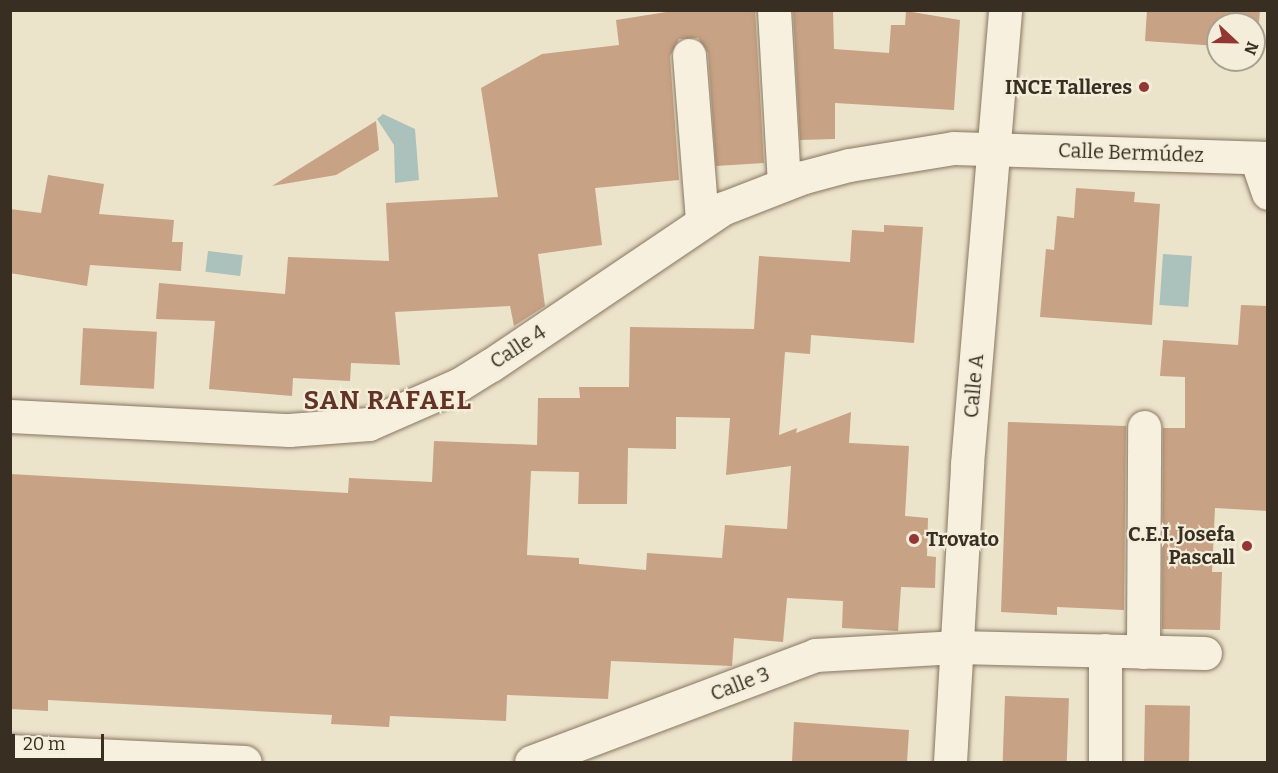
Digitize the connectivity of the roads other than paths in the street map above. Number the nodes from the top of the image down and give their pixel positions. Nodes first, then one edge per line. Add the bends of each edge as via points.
1 (774, 10) edge
2 (1005, 10) edge
3 (689, 55) dead end
4 (994, 148) junction
5 (1262, 158) edge
6 (784, 184) junction
7 (1268, 193) edge
8 (702, 221) junction
9 (10, 416) edge
10 (1144, 427) dead end
11 (957, 647) junction
12 (1105, 650) junction
13 (1143, 652) junction
14 (1205, 653) dead end
15 (10, 752) edge
16 (245, 762) edge
17 (531, 762) edge
18 (950, 762) edge
19 (1105, 762) edge

1 - 6 street
2 - 4 street, Calle A
3 - 8 street
4 - 5 street, Calle Bermúdez
4 - 6 street, Calle 4 via 930,151 849,165
4 - 11 street, Calle A
5 - 7 street
6 - 8 street, Calle 4 via 750,196
8 - 9 street, Calle 4 via 617,282 460,384 369,424 290,430
10 - 13 street
11 - 12 street, Calle 3
11 - 17 street, Calle 3 via 815,655
11 - 18 street, Calle A
12 - 13 street, Calle 3
12 - 19 street
13 - 14 street, Calle 3
15 - 16 street

